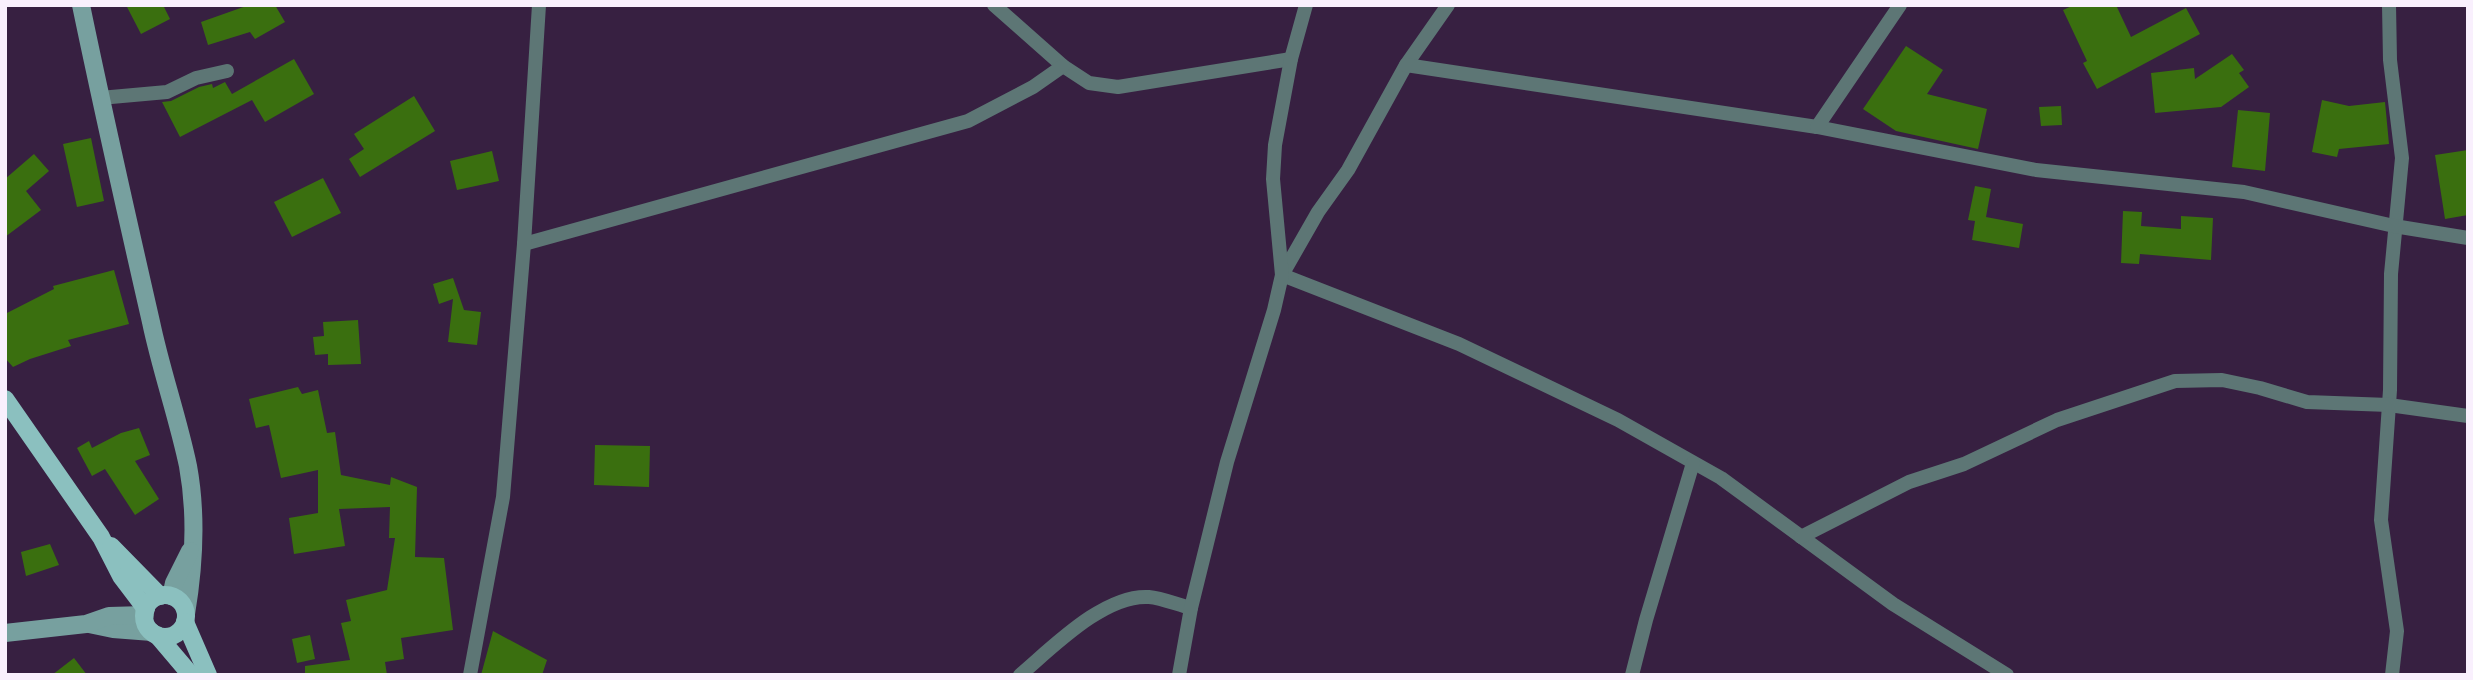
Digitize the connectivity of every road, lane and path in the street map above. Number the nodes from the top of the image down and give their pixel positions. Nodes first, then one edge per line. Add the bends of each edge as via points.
1 (81, 5) edge
2 (539, 5) edge
3 (994, 5) edge
4 (1306, 5) edge
5 (1448, 5) edge
6 (1900, 5) edge
7 (2389, 5) edge
8 (1291, 59) junction
9 (1406, 65) junction
10 (1063, 66) junction
11 (227, 71) dead end
12 (100, 98) junction
13 (1817, 127) junction
14 (2394, 226) junction
15 (2468, 238) edge
16 (524, 244) junction
17 (1282, 275) junction
18 (5, 399) edge
19 (2389, 405) junction
20 (2468, 416) edge
21 (1693, 463) junction
22 (101, 537) junction
23 (1801, 537) junction
24 (193, 545) junction
25 (165, 596) junction
26 (1191, 608) junction
27 (186, 618) junction
28 (150, 623) junction
29 (5, 633) edge
30 (191, 675) edge
31 (208, 675) edge
32 (470, 675) edge
33 (1020, 675) edge
34 (1179, 675) edge
35 (1632, 675) edge
36 (2007, 675) edge
37 (2392, 675) edge

1 - 12 main road
2 - 16 street
3 - 10 street
4 - 8 street
5 - 9 street
6 - 13 street
7 - 14 street via 2390,60 2402,158
8 - 10 street via 1118,87 1088,83
8 - 17 street via 1273,179
9 - 13 street
9 - 17 street
10 - 16 street via 968,121
11 - 12 street via 196,78 167,92
12 - 24 main road via 188,467
13 - 14 street via 2036,170 2244,192
14 - 15 street
14 - 19 street
16 - 32 street via 503,496
17 - 21 street via 1459,344 1618,420
17 - 26 street via 1227,462
18 - 22 main road
19 - 20 street
19 - 23 street via 2307,402 2222,380 2175,381 2057,420 1964,464 1909,482
19 - 37 street via 2381,520 2397,631
21 - 23 street
21 - 35 street
22 - 25 main road
22 - 28 main road
23 - 36 street via 1893,604
24 - 25 main road
24 - 27 main road
25 - 27 main road via 180,601
25 - 28 main road via 149,603
26 - 33 street via 1148,597 1126,600 1098,612
26 - 34 street
27 - 28 main road via 171,636
27 - 31 main road
28 - 29 main road via 109,616 86,624
28 - 30 main road

